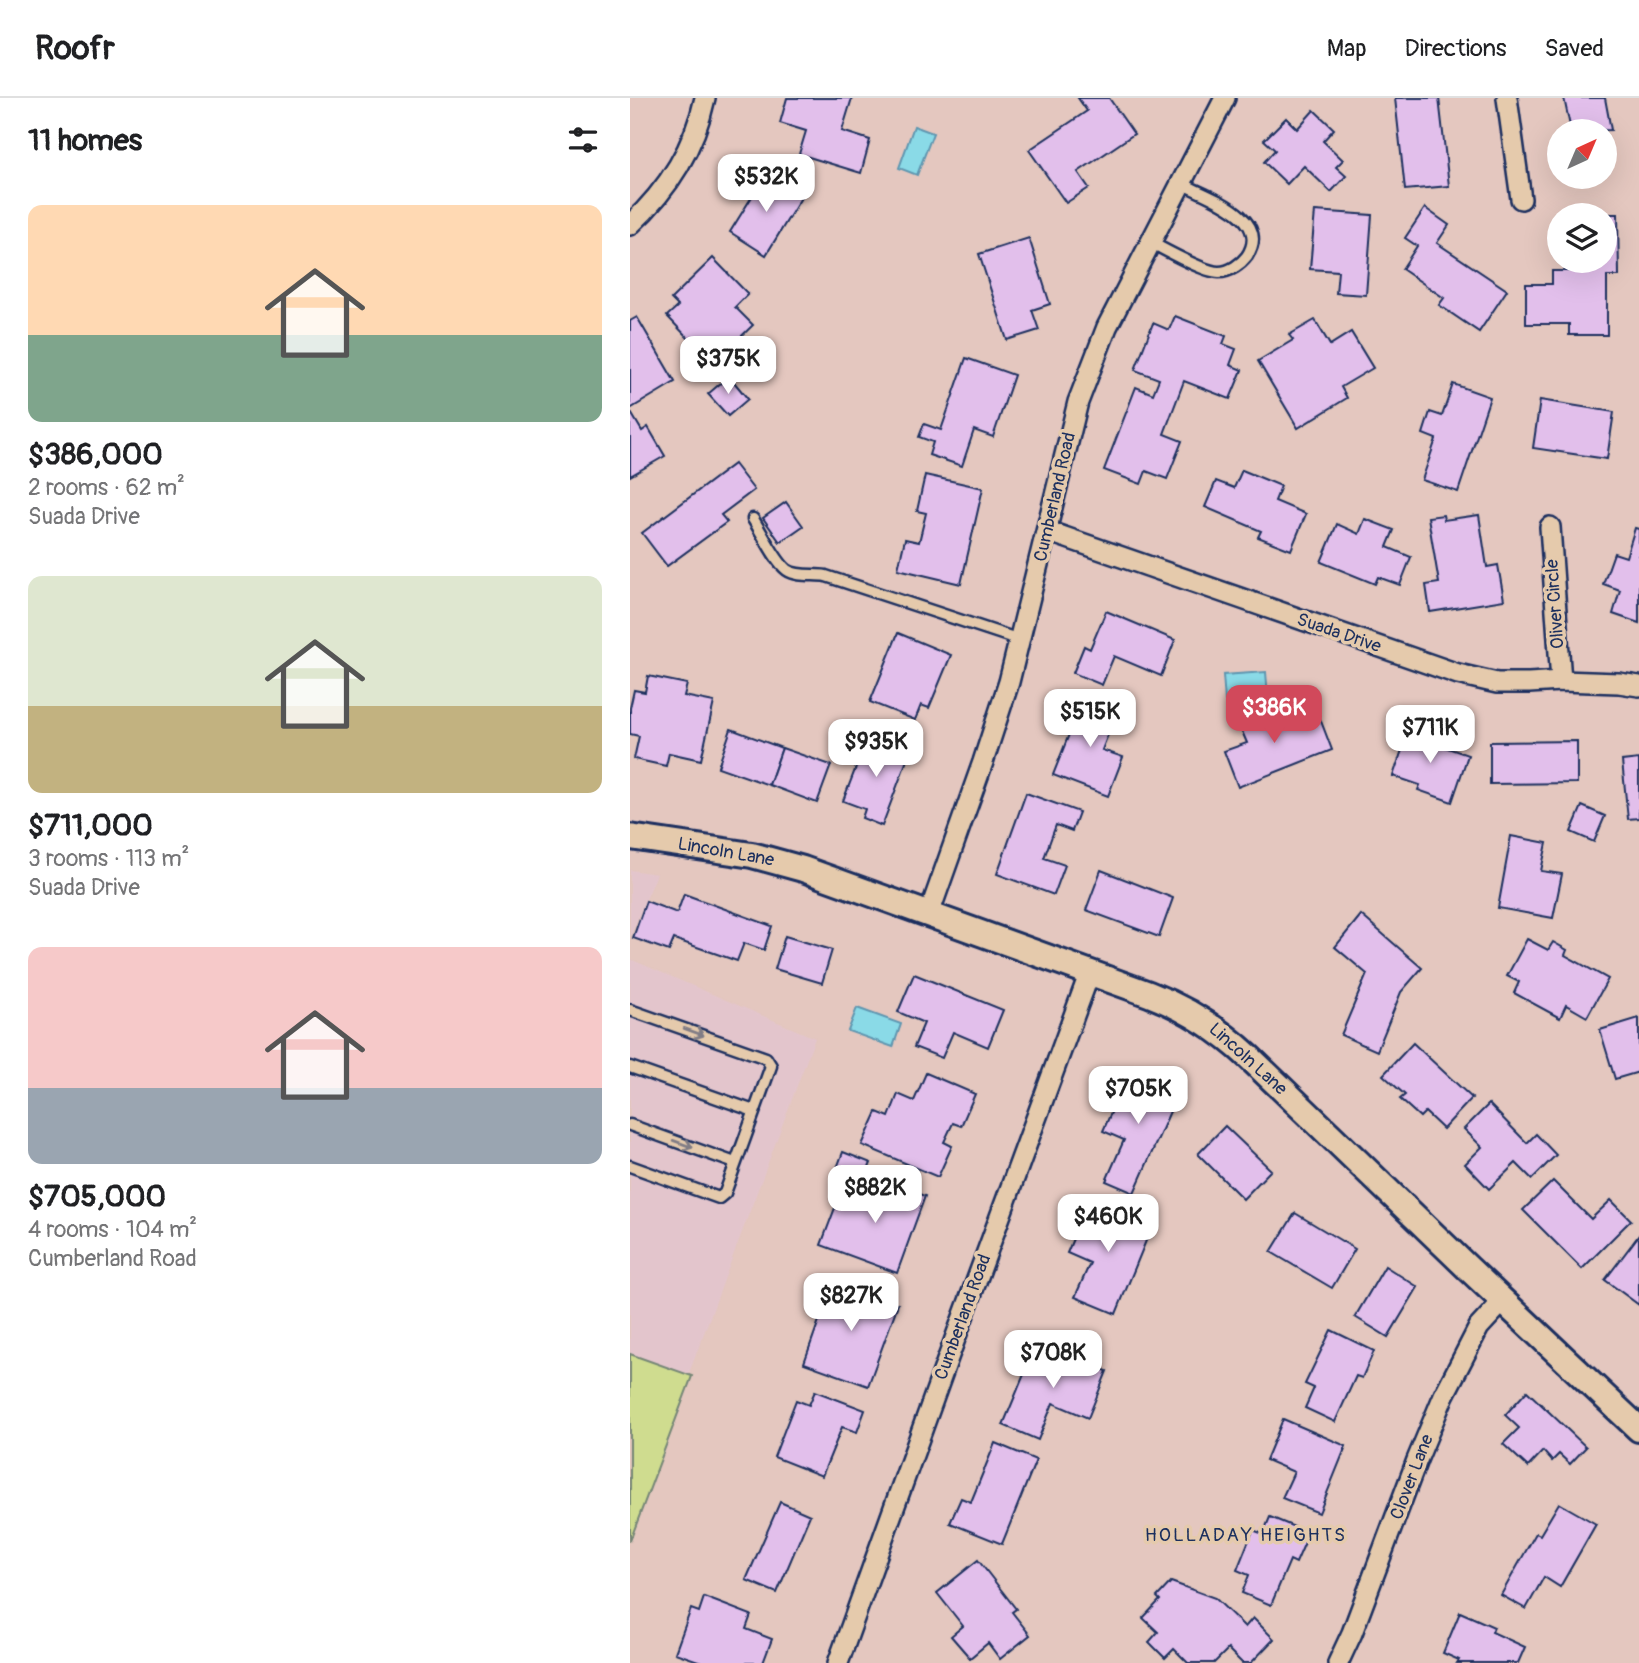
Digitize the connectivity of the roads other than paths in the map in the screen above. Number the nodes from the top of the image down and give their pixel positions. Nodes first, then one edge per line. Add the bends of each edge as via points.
1 (705, 98) edge
2 (1225, 98) edge
3 (1507, 98) edge
4 (1180, 183) junction
5 (1521, 199) dead end
6 (630, 225) edge
7 (1150, 242) junction
8 (753, 519) dead end
9 (1550, 527) dead end
10 (1047, 531) junction
11 (1020, 640) junction
12 (1561, 681) junction
13 (1639, 686) edge
14 (630, 837) edge
15 (929, 914) junction
16 (1090, 972) junction
17 (630, 1010) edge
18 (630, 1067) edge
19 (754, 1111) junction
20 (630, 1125) edge
21 (735, 1163) junction
22 (630, 1166) edge
23 (1503, 1301) junction
24 (1639, 1429) edge
25 (838, 1663) edge
26 (1338, 1663) edge

1 - 6 street via 681,164 650,207
2 - 4 street, Cumberland Road
3 - 5 street
4 - 7 street, Cumberland Road
4 - 7 lane via 1243,217 1250,226 1252,246 1230,270 1219,272
7 - 10 street, Cumberland Road via 1086,379
8 - 11 lane via 788,571 826,576
9 - 12 street, Oliver Circle
10 - 11 street, Cumberland Road
10 - 12 street, Suada Drive via 1458,674 1497,683
11 - 15 street, Cumberland Road via 997,722
12 - 13 street, Suada Drive
14 - 15 street, Lincoln Lane via 777,861
15 - 16 street, Lincoln Lane
16 - 23 street, Lincoln Lane via 1182,1008 1233,1041
16 - 25 street, Cumberland Road
17 -> 19 lane via 766,1058 771,1066
18 - 19 lane
19 - 21 lane
20 -> 21 lane
21 - 22 lane via 719,1198
23 - 24 street, Lincoln Lane
23 - 26 street, Clover Lane via 1479,1327 1444,1395

